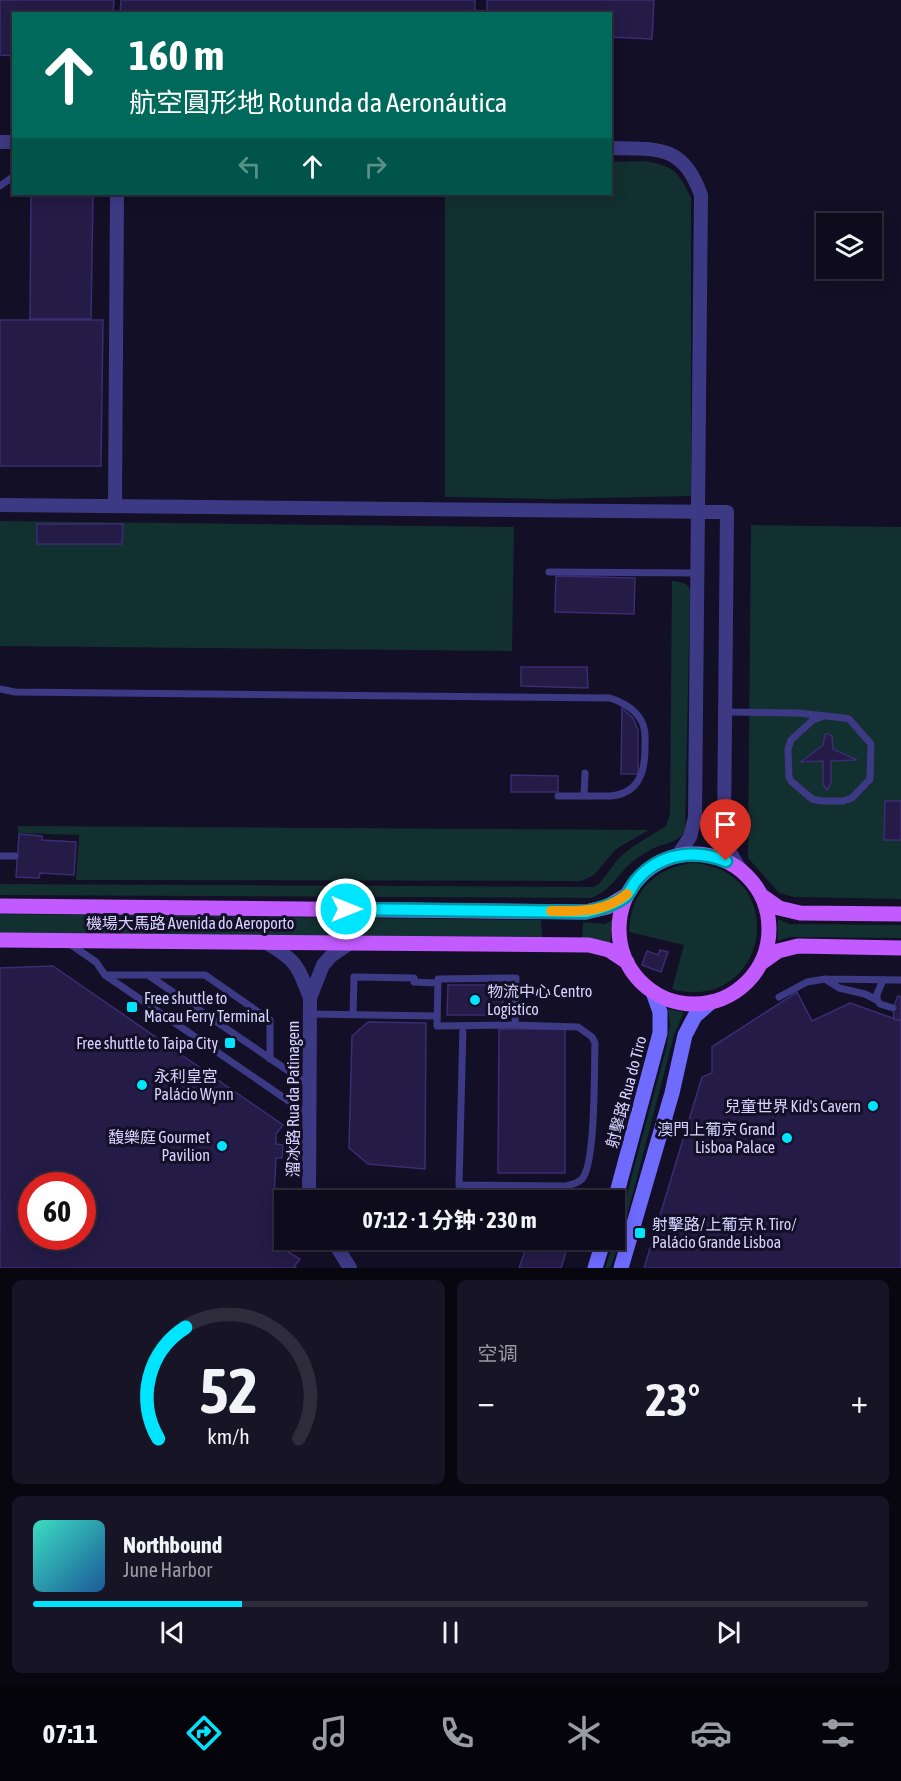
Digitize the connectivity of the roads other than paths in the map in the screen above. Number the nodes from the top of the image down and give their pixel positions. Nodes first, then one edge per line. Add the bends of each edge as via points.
1 (612, 148) edge
2 (117, 195) edge
3 (0, 505) edge
4 (115, 506) junction
5 (698, 511) junction
6 (549, 572) dead end
7 (697, 573) junction
8 (0, 689) edge
9 (725, 712) junction
10 (824, 716) junction
11 (585, 773) dead end
12 (558, 796) dead end
13 (584, 796) junction
14 (678, 855) junction
15 (0, 856) edge
16 (15, 856) dead end
17 (740, 869) junction
18 (627, 896) junction
19 (762, 896) junction
20 (0, 906) edge
21 (901, 914) edge
22 (0, 940) edge
23 (64, 940) junction
24 (265, 942) junction
25 (350, 943) junction
26 (901, 948) edge
27 (627, 962) junction
28 (760, 963) junction
29 (105, 975) junction
30 (148, 975) junction
31 (825, 979) junction
32 (883, 980) junction
33 (901, 980) edge
34 (437, 983) junction
35 (653, 992) junction
36 (779, 997) dead end
37 (310, 998) junction
38 (877, 1000) junction
39 (711, 1002) junction
40 (893, 1008) dead end
41 (309, 1014) junction
42 (353, 1015) junction
43 (436, 1016) junction
44 (515, 1025) junction
45 (463, 1026) junction
46 (270, 1059) junction
47 (309, 1085) junction
48 (309, 1115) junction
49 (664, 1119) junction
50 (685, 1128) dead end
51 (309, 1190) edge
52 (618, 1190) edge
53 (339, 1250) edge
54 (601, 1250) edge
55 (350, 1268) edge
56 (595, 1268) edge
57 (621, 1268) edge

1 - 5 street via 656,149 672,154 695,177 701,195
2 - 4 street
3 - 4 street
4 - 5 street
5 - 7 street
5 - 9 street via 727,512
6 - 7 lane
7 - 14 street via 695,817 690,837
8 - 13 lane via 610,698 635,712 643,724 642,776 633,788 619,795
9 - 10 lane
9 - 17 street via 724,830 729,851
10 - 10 lane via 849,719 871,744 870,779 852,798 843,801 817,801 792,784 789,777 791,740 813,720
11 - 13 lane
12 - 13 lane
14 - 17 main road via 711,855
14 - 18 main road via 648,870
15 - 16 lane
17 - 19 main road
18 - 20 main road, 機場大馬路 Avenida do Aeroporto via 586,912
18 - 27 main road via 620,918 620,940
19 - 21 main road via 779,908 800,913
19 - 28 main road via 769,929
22 - 23 main road, 機場大馬路 Avenida do Aeroporto
23 - 24 main road, 機場大馬路 Avenida do Aeroporto
23 - 29 lane via 96,962
24 - 25 main road, 機場大馬路 Avenida do Aeroporto
24 - 37 street, 溜冰路 Rua da Patinagem via 286,954 299,970
25 - 27 main road, 機場大馬路 Avenida do Aeroporto via 589,945 609,950
25 - 37 street, 溜冰路 Rua da Patinagem via 323,965
26 - 28 main road via 798,946 778,951
27 - 35 main road
28 - 39 main road via 748,981
29 - 30 lane
29 - 48 lane
30 - 46 lane
30 - 46 lane via 206,975 270,1020
31 - 32 lane
31 - 36 lane via 807,982
31 - 38 lane via 839,988
32 - 33 lane
32 - 38 lane
34 - 42 lane via 414,982 414,978 354,977
34 - 43 lane
34 - 44 lane via 438,979 516,978
35 - 39 main road via 671,1001
35 - 52 street, 射擊路 Rua do Tiro via 660,1012 660,1033
37 - 41 street, 溜冰路 Rua da Patinagem
38 - 40 lane
39 - 49 street via 695,1016 685,1035
41 - 42 lane
41 - 47 street, 溜冰路 Rua da Patinagem
42 - 43 lane
43 - 45 lane via 436,1026
44 - 45 lane
44 - 45 lane via 578,1027 592,1036 595,1043 591,1147 587,1171 573,1184 459,1185
46 - 47 lane
47 - 48 street, 溜冰路 Rua da Patinagem
48 - 51 street, 溜冰路 Rua da Patinagem
49 - 50 lane
49 - 57 street
53 - 55 street
54 - 56 street

